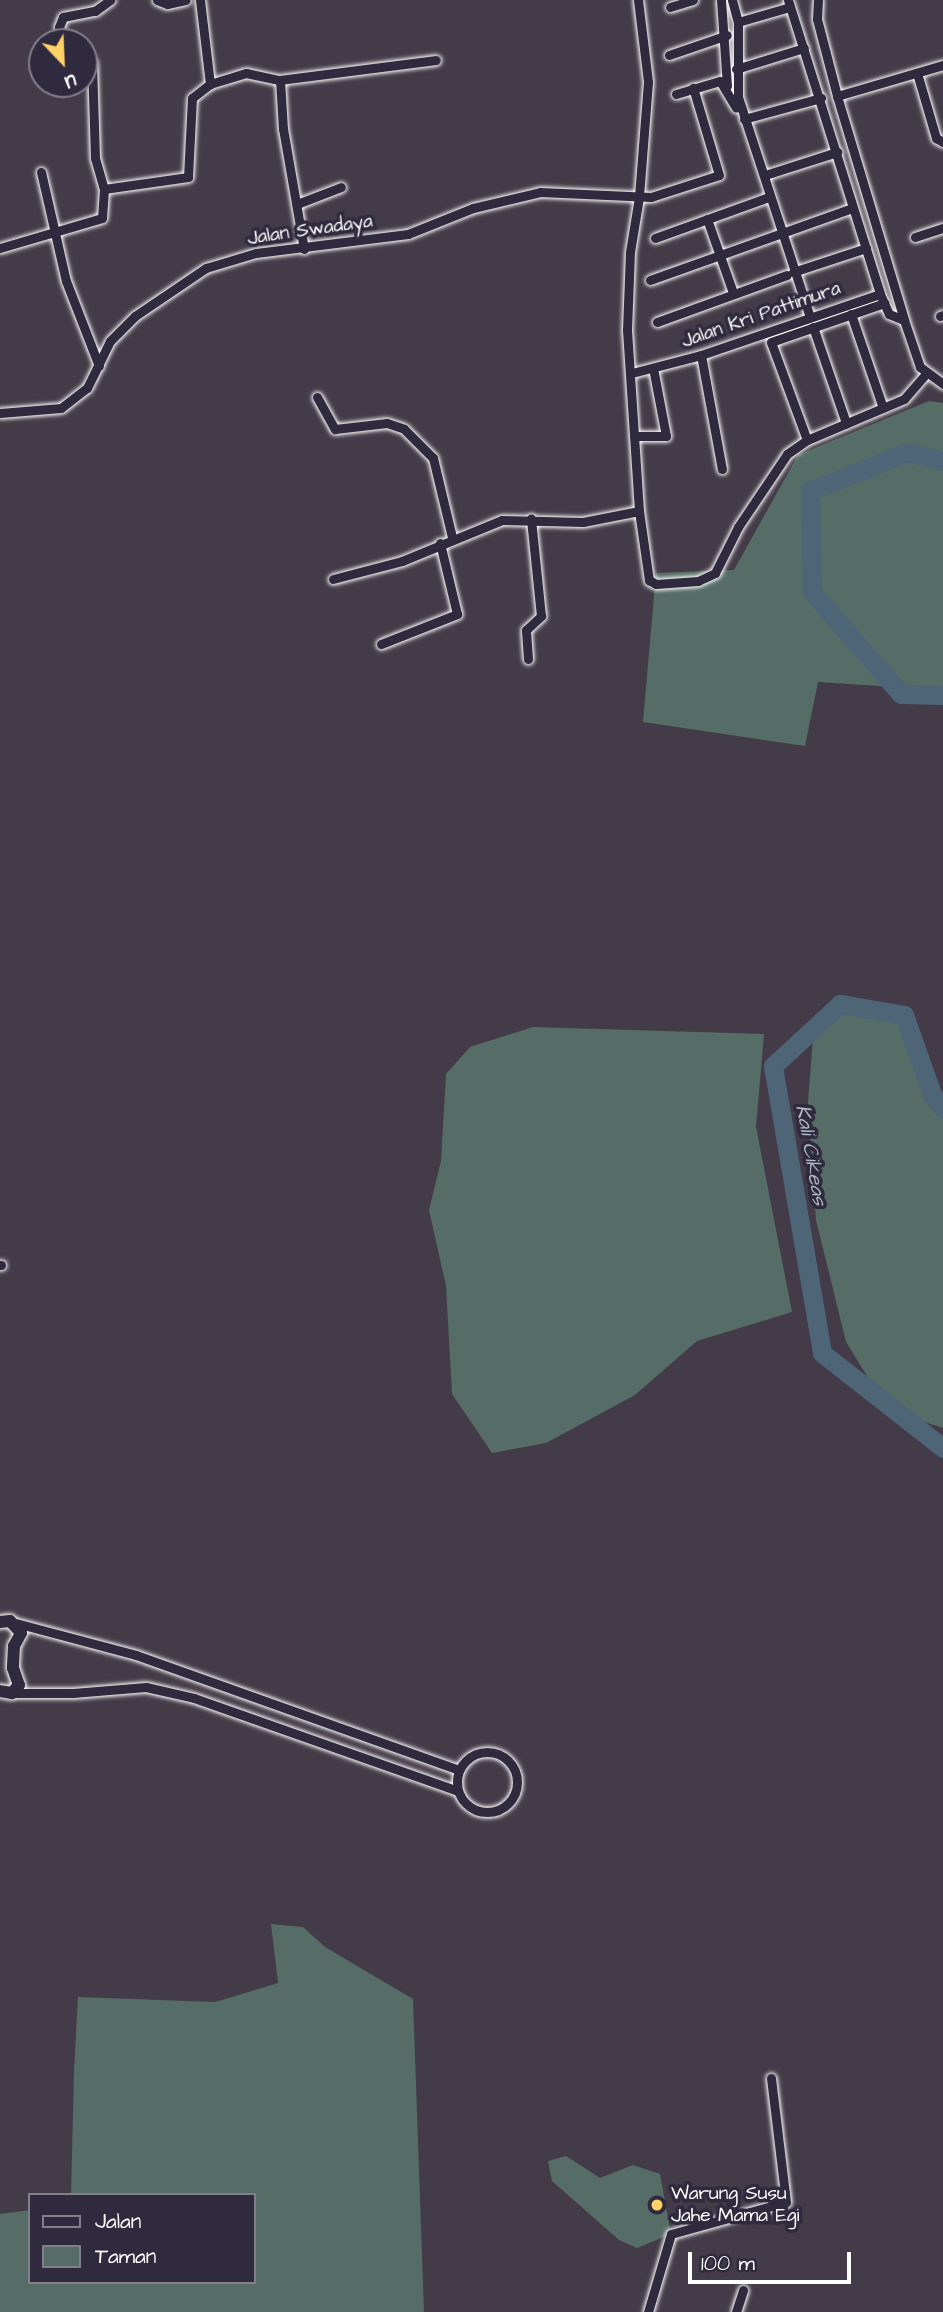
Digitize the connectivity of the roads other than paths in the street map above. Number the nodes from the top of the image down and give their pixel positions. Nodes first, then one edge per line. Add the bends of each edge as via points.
1 (110, 0) edge
2 (157, 0) edge
3 (186, 0) edge
4 (200, 0) edge
5 (638, 0) edge
6 (692, 0) edge
7 (721, 0) edge
8 (732, 0) edge
9 (818, 0) edge
10 (789, 4) edge
11 (670, 6) dead end
12 (738, 22) junction
13 (59, 28) edge
14 (727, 35) junction
15 (804, 48) junction
16 (670, 55) dead end
17 (436, 60) dead end
18 (943, 65) edge
19 (736, 69) junction
20 (917, 73) junction
21 (280, 80) junction
22 (210, 83) junction
23 (727, 86) junction
24 (693, 88) junction
25 (676, 94) dead end
26 (837, 96) junction
27 (93, 98) edge
28 (821, 98) junction
29 (746, 122) junction
30 (943, 142) edge
31 (837, 152) junction
32 (41, 172) dead end
33 (765, 175) junction
34 (341, 187) dead end
35 (104, 189) junction
36 (639, 197) junction
37 (769, 197) junction
38 (297, 204) junction
39 (852, 208) junction
40 (707, 219) junction
41 (943, 228) edge
42 (780, 233) junction
43 (58, 234) junction
44 (915, 237) dead end
45 (655, 238) dead end
46 (0, 248) edge
47 (866, 248) junction
48 (304, 249) junction
49 (719, 254) junction
50 (790, 274) junction
51 (650, 280) dead end
52 (733, 293) junction
53 (880, 294) junction
54 (884, 303) junction
55 (851, 314) junction
56 (810, 317) junction
57 (904, 320) junction
58 (657, 322) dead end
59 (813, 327) junction
60 (701, 355) junction
61 (99, 366) junction
62 (653, 368) junction
63 (632, 373) junction
64 (926, 374) junction
65 (943, 384) edge
66 (317, 397) dead end
67 (883, 408) junction
68 (0, 413) edge
69 (846, 422) junction
70 (636, 436) junction
71 (807, 440) junction
72 (722, 469) dead end
73 (639, 512) junction
74 (531, 519) junction
75 (452, 537) junction
76 (440, 542) junction
77 (333, 579) dead end
78 (381, 644) dead end
79 (528, 659) dead end
80 (5, 1621) edge
81 (36, 1628) junction
82 (21, 1633) junction
83 (10, 1690) edge
84 (459, 1770) junction
85 (458, 1791) junction
86 (771, 2078) dead end
87 (743, 2290) dead end
88 (648, 2312) edge
89 (736, 2312) edge

1 - 13 street via 95,11 63,17
2 - 3 street via 167,4
4 - 22 street
5 - 36 street via 648,82
6 - 11 street
7 - 14 street
8 - 12 street
9 - 26 street via 817,19
10 - 12 street
10 - 15 street
12 - 19 street
14 - 16 street
14 - 23 street
15 - 19 street
15 - 28 street
17 - 21 street
18 - 20 street
19 - 29 street
20 - 26 street
20 - 30 street via 936,138
21 - 22 street via 246,73
21 - 38 street via 283,129
22 - 35 street via 192,98 188,177
23 - 24 street via 716,80
23 - 29 street
24 - 25 street
24 - 36 street, Jalan Swadaya via 721,173
26 - 57 street
27 - 35 street via 95,158
28 - 29 street
28 - 31 street
29 - 33 street
31 - 33 street
31 - 39 street
32 - 43 street
33 - 37 street
34 - 38 street
35 - 43 street via 102,218
36 - 48 street, Jalan Swadaya via 540,192 473,208 408,233
36 - 63 street via 627,286
37 - 40 street
37 - 42 street
38 - 48 street
39 - 42 street
39 - 47 street
40 - 45 street
40 - 49 street
41 - 44 street
42 - 49 street
42 - 50 street
43 - 46 street
43 - 61 street via 70,294
47 - 50 street
47 - 53 street
48 - 61 street, Jalan Swadaya via 256,254 205,268 135,316 110,341
49 - 51 street
49 - 52 street
50 - 52 street
50 - 56 street
52 - 58 street
53 - 54 street
53 - 56 street, Jalan Kri Pattimura
54 - 55 street
54 - 57 street via 889,314
55 - 59 street
55 - 67 street
56 - 60 street, Jalan Kri Pattimura
57 - 64 street
59 - 69 street
59 - 71 street via 771,342
60 - 62 street, Jalan Kri Pattimura
60 - 72 street
61 - 68 street, Jalan Swadaya via 87,388 61,408
62 - 63 street, Jalan Kri Pattimura
62 - 70 street via 666,436
63 - 70 street
64 - 65 street
64 - 67 street via 904,398
66 - 75 street via 335,429 387,423 404,429 433,458
67 - 69 street
69 - 71 street
70 - 73 street
71 - 73 street via 787,454 738,527 722,565 708,578 656,584 649,580
73 - 74 street via 583,522
74 - 75 street via 502,520
74 - 79 street via 541,616 526,629
75 - 76 street
76 - 77 street via 402,561
76 - 78 street via 457,614
80 - 81 street
80 - 82 street
81 - 82 street
81 - 84 street via 136,1655
82 - 83 street via 14,1646
83 - 85 street via 37,1695 146,1687 194,1698
84 - 85 street
84 - 85 street via 465,1760 486,1751 507,1759 517,1779 511,1800 488,1812 475,1810
86 - 88 street via 786,2202 671,2234
87 - 89 street

